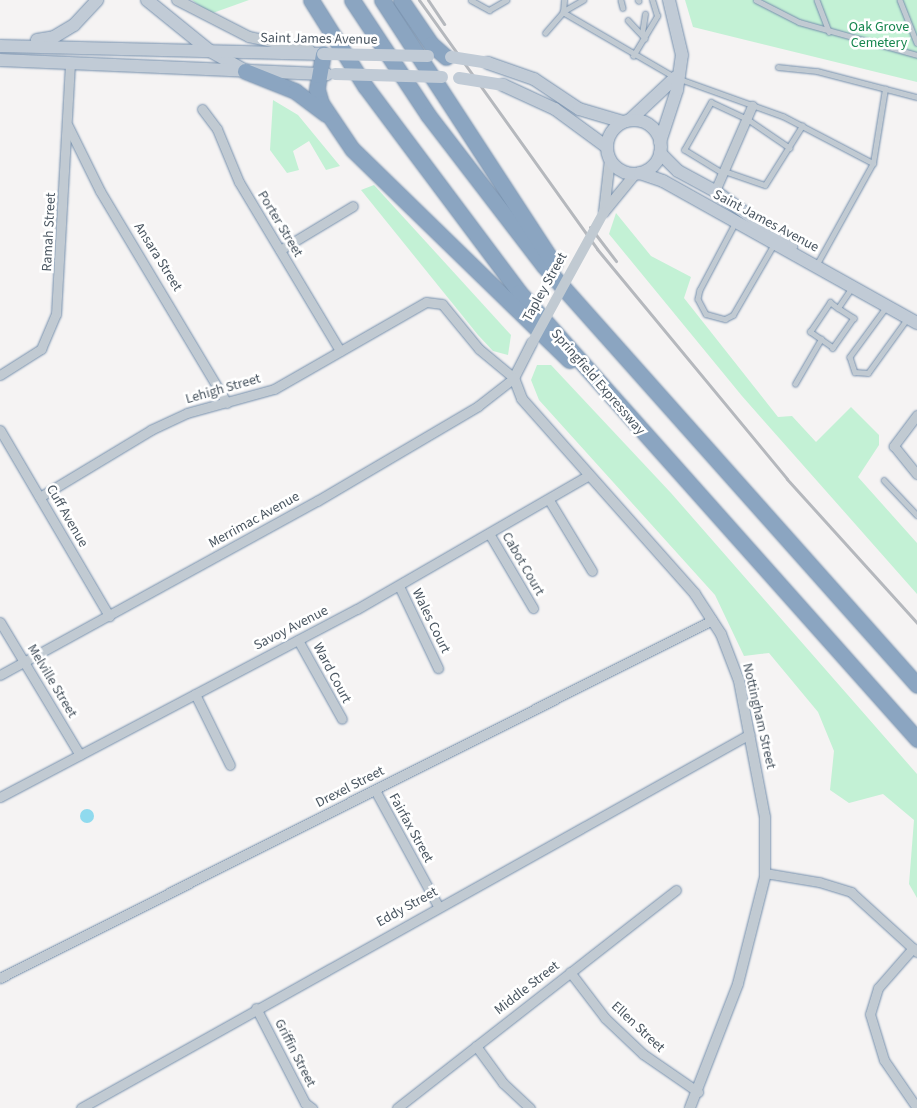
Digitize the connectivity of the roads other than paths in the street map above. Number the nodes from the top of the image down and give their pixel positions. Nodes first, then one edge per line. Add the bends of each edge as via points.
1 (97, 0) edge
2 (147, 0) edge
3 (177, 0) edge
4 (311, 0) edge
5 (352, 0) edge
6 (382, 0) edge
7 (401, 0) edge
8 (471, 0) edge
9 (506, 0) edge
10 (564, 0) edge
11 (584, 0) edge
12 (621, 0) edge
13 (652, 0) edge
14 (669, 0) edge
15 (756, 0) edge
16 (817, 0) edge
17 (900, 0) edge
18 (623, 8) dead end
19 (563, 12) junction
20 (645, 14) dead end
21 (628, 20) dead end
22 (829, 32) junction
23 (545, 33) dead end
24 (642, 33) junction
25 (645, 38) junction
26 (917, 42) edge
27 (4, 46) edge
28 (210, 51) junction
29 (323, 54) junction
30 (917, 55) edge
31 (633, 56) junction
32 (448, 57) junction
33 (0, 60) edge
34 (70, 64) junction
35 (778, 68) dead end
36 (245, 71) junction
37 (318, 73) junction
38 (676, 77) junction
39 (885, 88) junction
40 (917, 97) edge
41 (752, 106) junction
42 (202, 109) dead end
43 (326, 115) junction
44 (746, 118) junction
45 (627, 121) junction
46 (67, 125) junction
47 (802, 126) junction
48 (660, 147) junction
49 (790, 148) junction
50 (609, 153) junction
51 (873, 164) junction
52 (723, 172) junction
53 (638, 173) junction
54 (715, 191) junction
55 (353, 206) dead end
56 (604, 212) junction
57 (735, 224) junction
58 (774, 244) junction
59 (280, 250) junction
60 (817, 265) junction
61 (853, 286) junction
62 (413, 306) joint
63 (888, 306) junction
64 (838, 308) junction
65 (912, 321) edge
66 (601, 331) junction
67 (821, 339) junction
68 (340, 351) junction
69 (0, 375) edge
70 (514, 378) junction
71 (795, 384) dead end
72 (611, 397) junction
73 (227, 403) junction
74 (917, 414) edge
75 (0, 430) edge
76 (917, 474) edge
77 (589, 475) junction
78 (884, 480) dead end
79 (40, 497) junction
80 (549, 500) junction
81 (917, 515) edge
82 (490, 535) junction
83 (592, 571) dead end
84 (399, 586) junction
85 (533, 608) dead end
86 (109, 616) junction
87 (712, 620) junction
88 (0, 622) edge
89 (298, 640) junction
90 (25, 662) junction
91 (438, 668) dead end
92 (0, 675) edge
93 (917, 685) edge
94 (194, 694) junction
95 (342, 719) dead end
96 (750, 734) junction
97 (917, 739) edge
98 (80, 755) junction
99 (230, 765) dead end
100 (375, 790) junction
101 (0, 797) edge
102 (765, 873) junction
103 (676, 890) dead end
104 (438, 906) junction
105 (915, 950) edge
106 (570, 972) junction
107 (0, 978) edge
108 (256, 1008) junction
109 (476, 1046) junction
110 (698, 1092) junction
111 (304, 1106) edge
112 (81, 1108) edge
113 (397, 1108) edge
114 (530, 1108) edge
115 (690, 1108) edge
116 (917, 1108) edge

1 - 27 main road via 74,25 54,37
2 - 28 main road
3 - 29 street via 249,37
4 - 72 highway, Springfield Expressway via 365,86 519,292
5 - 66 highway via 500,211
6 - 66 highway
7 - 32 highway via 431,44
8 - 9 lane via 489,10
10 - 19 lane
11 - 19 lane
12 - 18 lane
13 - 25 lane via 657,16
14 - 38 main road via 681,48
15 - 22 lane
16 - 22 lane
17 - 26 lane
19 - 23 lane
19 - 31 lane
20 - 24 lane
21 - 24 lane
22 - 30 lane
24 - 25 lane
25 - 31 lane
27 - 28 main road, Saint James Avenue
28 - 29 main road, Saint James Avenue
28 - 36 main road
29 - 32 main road, Saint James Avenue, bridge
29 - 37 highway
31 - 38 lane
32 - 45 main road, Saint James Avenue, bridge via 488,62 534,80 579,109
33 - 34 main road
34 - 36 main road
34 - 46 street, Ramah Street
35 - 39 lane via 817,71
36 - 37 main road
36 - 43 highway via 295,91
37 - 43 highway
37 - 50 main road, bridge via 459,78 503,85 555,109
38 - 41 lane
38 - 45 main road
38 - 48 main road via 677,90
39 - 40 lane
39 - 51 lane
41 - 44 street
41 - 47 lane
42 - 59 street, Porter Street
43 - 72 highway via 393,194 529,325
44 - 49 lane
44 - 52 street
44 - 52 lane via 711,102 684,150
45 - 48 main road via 650,125
45 - 50 main road via 611,132
46 - 69 street, Ramah Street via 61,278 50,335 40,349
46 - 73 street, Ansara Street via 100,191
47 - 49 lane
47 - 51 lane
48 - 53 main road via 653,166
48 - 54 main road, Saint James Avenue via 678,171
49 - 52 lane via 765,185
50 - 53 main road via 624,172
50 - 56 street, Tapley Street
51 - 60 lane
52 - 54 street
53 - 56 street, Tapley Street
53 - 57 main road, Saint James Avenue via 663,181
54 - 60 main road, Saint James Avenue
55 - 59 street
56 - 70 street, Tapley Street, bridge
57 - 58 main road, Saint James Avenue
57 - 58 lane via 700,290 698,299 706,314 725,319 733,315
58 - 60 main road, Saint James Avenue
59 - 68 street, Porter Street
60 - 61 main road
61 - 63 main road
61 - 64 lane
62 - 68 street, Lehigh Street
62 - 70 street, Nottingham Street via 434,300 442,304 479,349
63 - 65 main road
63 - 65 lane via 850,357 855,372 868,373
64 - 67 lane via 830,302 810,332
64 - 67 lane via 854,318 834,348
66 - 93 highway
67 - 71 lane
68 - 73 street, Lehigh Street via 274,389
70 - 77 street, Nottingham Street via 522,399
70 - 86 street, Merrimac Avenue via 478,406 384,462
72 - 97 highway, Springfield Expressway
73 - 79 street, Lehigh Street via 186,413 151,430
74 - 76 street via 894,446
75 - 79 street, Cuff Avenue
77 - 80 street, Savoy Avenue
77 - 87 street, Nottingham Street via 678,572
78 - 81 lane
79 - 86 street, Cuff Avenue
80 - 82 street, Savoy Avenue
80 - 83 street
82 - 84 street, Savoy Avenue
82 - 85 street, Cabot Court
84 - 89 street, Savoy Avenue
84 - 91 street, Wales Court
86 - 90 street, Merrimac Avenue
87 - 96 street, Nottingham Street via 731,655
87 - 100 street, Drexel Street
88 - 90 street, Melville Street
89 - 94 street, Savoy Avenue
89 - 95 street, Ward Court
90 - 92 street, Merrimac Avenue
90 - 98 street, Melville Street
94 - 98 street, Savoy Avenue
94 - 99 street
96 - 102 street, Nottingham Street via 765,817
96 - 104 street, Eddy Street
98 - 101 street, Savoy Avenue
100 - 104 street, Fairfax Street
100 - 107 street, Drexel Street
102 - 105 street via 819,882 850,892
102 - 110 street, Nottingham Street via 738,984
103 - 106 street, Middle Street
104 - 108 street, Eddy Street
105 - 116 street via 878,988 870,1014 884,1060
106 - 109 street, Middle Street
106 - 110 street, Ellen Street via 605,1018 636,1048
108 - 111 street, Griffin Street
108 - 112 street, Eddy Street
109 - 113 street, Middle Street
109 - 114 street via 502,1083
110 - 115 street, Nottingham Street

